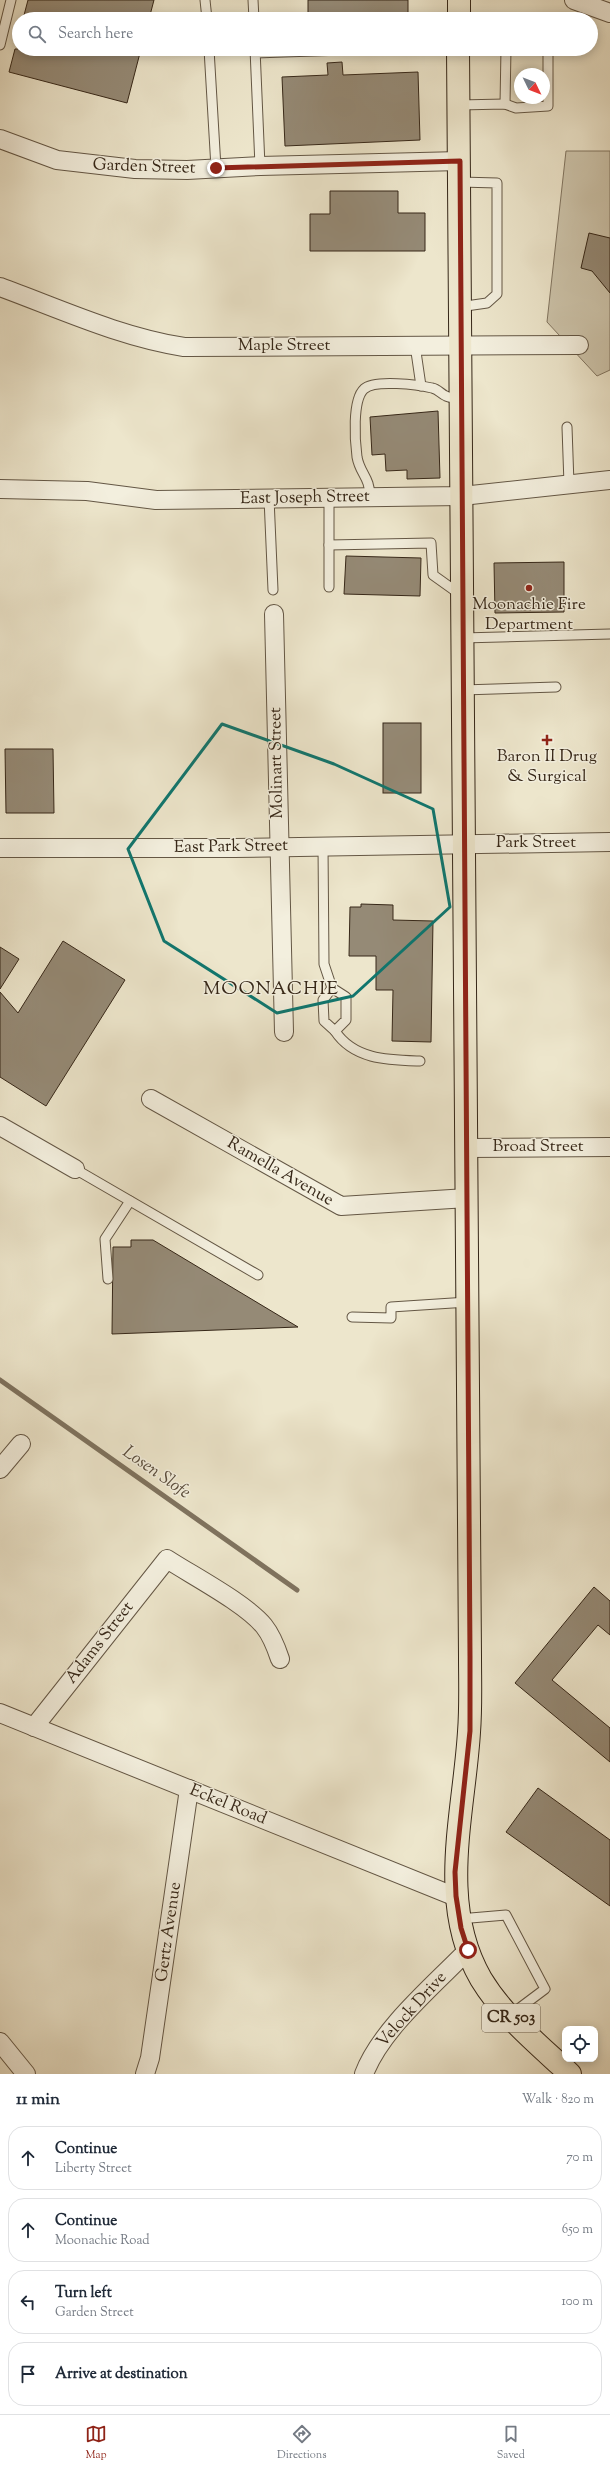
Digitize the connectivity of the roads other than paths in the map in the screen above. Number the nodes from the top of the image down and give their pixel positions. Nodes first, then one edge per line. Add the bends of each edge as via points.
1 (11, 0) edge
2 (205, 0) edge
3 (253, 0) edge
4 (459, 0) edge
5 (574, 0) edge
6 (206, 12) edge
7 (254, 12) edge
8 (458, 12) edge
9 (610, 14) edge
10 (0, 45) edge
11 (209, 56) edge
12 (255, 56) edge
13 (458, 56) edge
14 (506, 56) edge
15 (548, 56) edge
16 (505, 104) junction
17 (459, 105) junction
18 (0, 139) edge
19 (260, 166) junction
20 (216, 168) junction
21 (460, 171) junction
22 (0, 287) edge
23 (460, 307) junction
24 (460, 345) junction
25 (579, 345) dead end
26 (415, 346) junction
27 (420, 386) junction
28 (460, 399) junction
29 (567, 427) dead end
30 (610, 480) edge
31 (569, 484) junction
32 (0, 489) edge
33 (462, 496) junction
34 (328, 497) junction
35 (370, 497) junction
36 (270, 498) junction
37 (329, 545) junction
38 (329, 587) dead end
39 (272, 590) dead end
40 (462, 595) junction
41 (274, 614) dead end
42 (610, 634) edge
43 (462, 638) junction
44 (556, 687) dead end
45 (463, 690) junction
46 (610, 842) edge
47 (463, 843) junction
48 (323, 846) junction
49 (279, 847) junction
50 (0, 848) edge
51 (332, 988) junction
52 (335, 1031) junction
53 (284, 1032) dead end
54 (420, 1061) dead end
55 (151, 1099) dead end
56 (0, 1126) edge
57 (610, 1147) edge
58 (466, 1148) junction
59 (75, 1169) joint
60 (467, 1198) junction
61 (130, 1201) junction
62 (258, 1275) dead end
63 (108, 1279) dead end
64 (468, 1302) junction
65 (352, 1317) dead end
66 (21, 1444) dead end
67 (0, 1469) edge
68 (280, 1659) dead end
69 (0, 1713) edge
70 (34, 1727) junction
71 (189, 1789) junction
72 (456, 1896) junction
73 (459, 1919) junction
74 (468, 1950) junction
75 (509, 2016) junction
76 (0, 2042) edge
77 (26, 2074) edge
78 (144, 2074) edge
79 (364, 2074) edge
80 (570, 2074) edge

1 - 10 lane
2 - 6 lane
3 - 7 lane
4 - 8 main road
5 - 9 street
11 - 20 lane
12 - 19 lane
13 - 17 main road, CR 503
14 - 16 lane
15 - 16 lane via 548,106 516,108
16 - 17 lane
17 - 21 main road, CR 503
18 - 20 street, Garden Street via 57,160 83,164 135,169
19 - 20 street, Garden Street
19 - 21 street, Garden Street
21 - 23 main road, CR 503
21 - 23 lane via 497,182 497,294 487,303
22 - 26 street, Maple Street via 132,335 184,347
23 - 24 main road, CR 503
24 - 25 street, Maple Street
24 - 26 street, Maple Street
24 - 28 main road, CR 503
26 - 27 lane
27 - 28 lane
27 - 35 lane via 369,386 359,397 355,446 358,464 370,484
28 - 33 main road, CR 503
29 - 31 lane
30 - 31 street, East Joseph Street
31 - 33 street, East Joseph Street
32 - 36 street, East Joseph Street via 87,491 156,500
33 - 35 street, East Joseph Street
33 - 40 main road, CR 503
34 - 35 street, East Joseph Street
34 - 36 street, East Joseph Street
34 - 37 lane
36 - 39 lane
37 - 38 lane
37 - 40 lane via 431,543 432,575
40 - 43 main road, CR 503
41 - 49 street, Molinart Street
42 - 43 lane
43 - 45 main road, CR 503
44 - 45 lane
45 - 47 main road, CR 503
46 - 47 street, Park Street
47 - 48 street, East Park Street
47 - 58 main road, CR 503
48 - 49 street, East Park Street
48 - 51 lane via 324,964
49 - 50 street, East Park Street
49 - 53 street, Molinart Street
51 - 52 lane via 323,1000 324,1021
51 - 52 lane via 346,997 346,1020
52 - 54 lane via 343,1043 355,1051 387,1060
55 - 60 street, Ramella Avenue via 341,1206
56 - 59 street
57 - 58 street, Broad Street
58 - 60 main road, CR 503
59 - 61 lane
60 - 64 main road, CR 503
61 - 62 lane
61 - 63 lane via 105,1239
64 - 65 lane via 392,1306 391,1318
64 - 72 main road, CR 503 via 470,1710 455,1872
66 - 67 street
68 - 70 street, Adams Street via 274,1642 264,1626 250,1613 167,1559
69 - 70 street, Eckel Road
70 - 71 street, Eckel Road
71 - 72 street, Eckel Road
71 - 78 street, Gertz Avenue via 150,2058
72 - 73 main road, CR 503
73 - 74 main road, CR 503
73 - 75 lane via 506,1915 546,1989
74 - 75 main road, CR 503 via 481,1978
74 - 79 street, Velock Drive via 382,2040 370,2058
75 - 80 main road, CR 503
76 - 77 street

